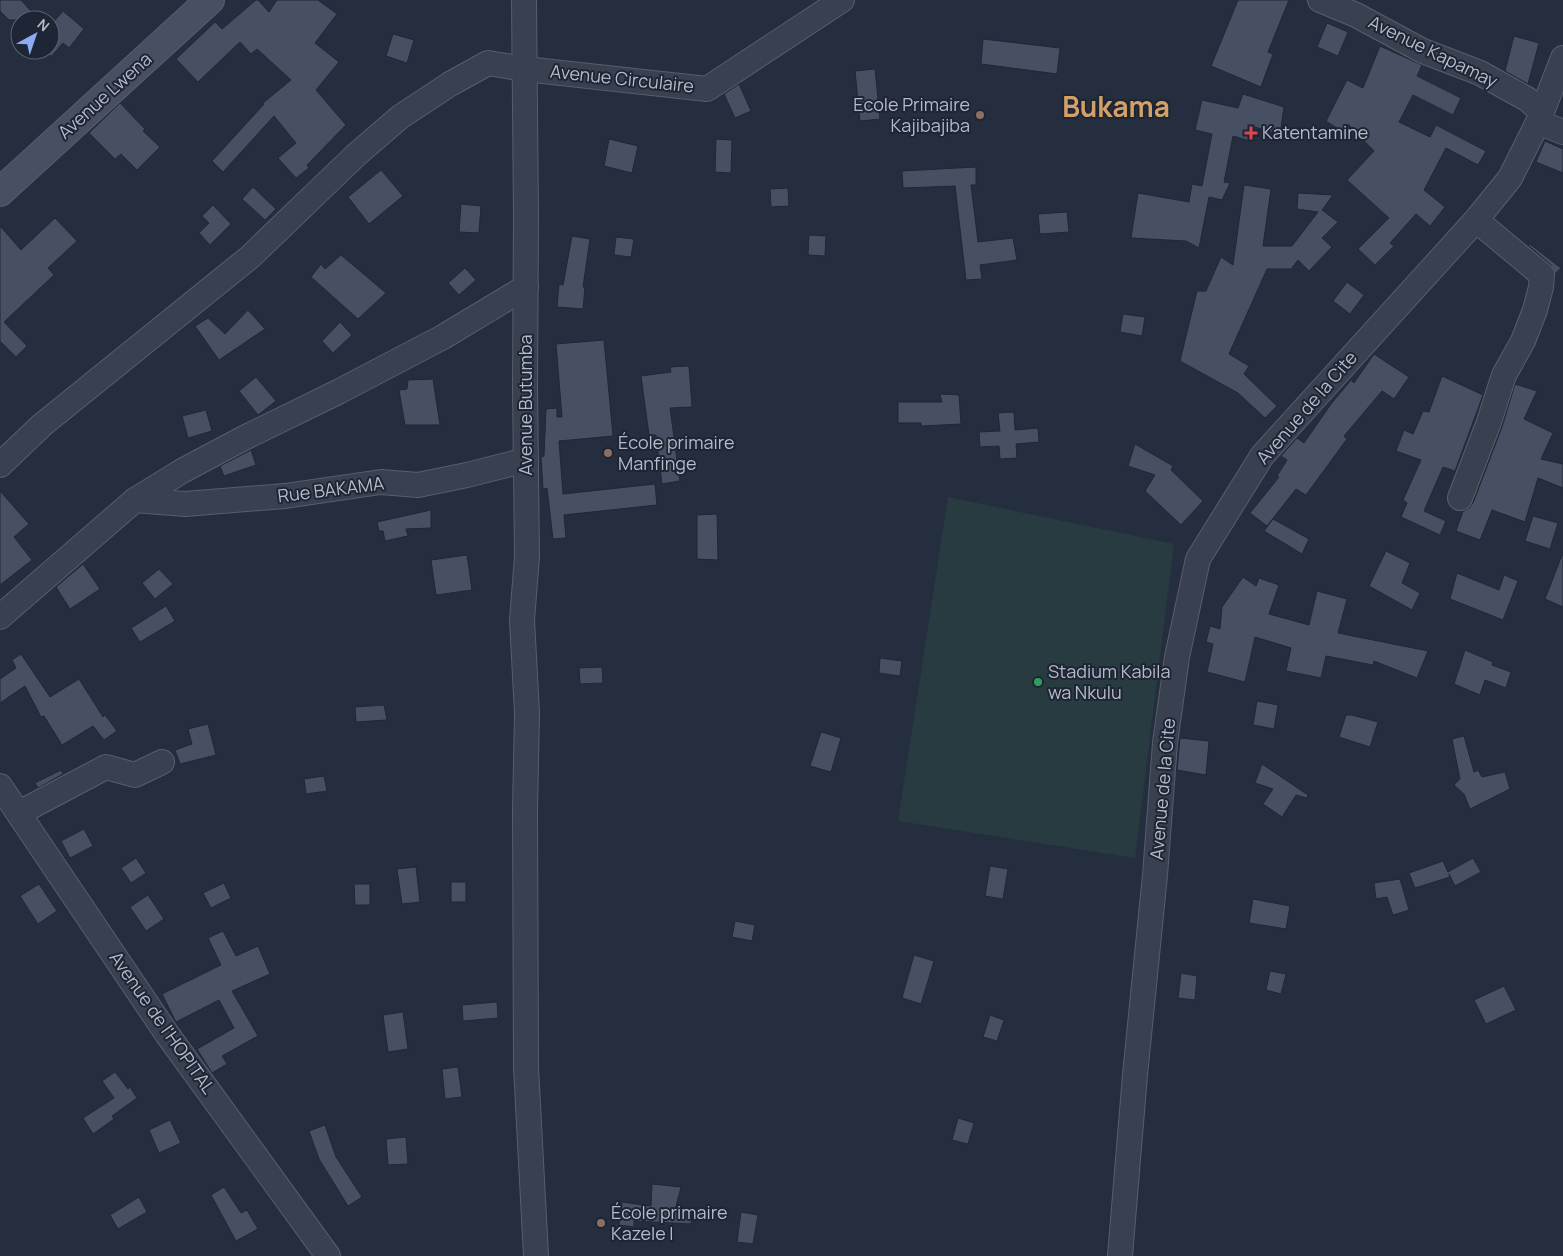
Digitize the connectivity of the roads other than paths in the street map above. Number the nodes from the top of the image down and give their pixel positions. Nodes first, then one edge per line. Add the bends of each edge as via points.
1 (210, 0) edge
2 (524, 0) edge
3 (842, 0) edge
4 (1320, 0) edge
5 (1563, 58) edge
6 (525, 69) junction
7 (1540, 117) junction
8 (1563, 132) edge
9 (0, 192) edge
10 (1476, 220) junction
11 (526, 287) junction
12 (526, 460) junction
13 (0, 465) edge
14 (1460, 498) dead end
15 (135, 500) junction
16 (0, 616) edge
17 (162, 762) dead end
18 (0, 786) edge
19 (19, 813) junction
20 (328, 1256) edge
21 (536, 1256) edge
22 (1120, 1256) edge

1 - 9 main road, Avenue Lwena
2 - 6 street, Avenue Butumba
3 - 6 street, Avenue Circulaire via 708,88
4 - 7 street, Avenue Kapamay via 1356,15 1423,51 1480,73 1527,99
5 - 7 street, Avenue de la Cite
6 - 11 street, Avenue Butumba
6 - 13 street, Avenue Circulaire via 488,62 400,117 250,257 42,425
7 - 8 street, Avenue Kapamay
7 - 10 street, Avenue de la Cite via 1510,178
10 - 14 street via 1531,264 1542,275 1542,281 1535,310 1523,341 1504,375
10 - 22 street, Avenue de la Cite via 1262,456 1198,559 1177,657 1165,743
11 - 12 street, Avenue Butumba
11 - 15 street via 338,392 182,471
12 - 15 street, Rue BAKAMA via 418,485 381,482 285,496 185,504
12 - 21 street, Avenue Butumba via 527,556 522,620 527,713 526,1067
15 - 16 street
17 - 19 street via 135,775 106,767
18 - 19 street, Avenue de l'HOPITAL
19 - 20 street, Avenue de l'HOPITAL via 167,1034

